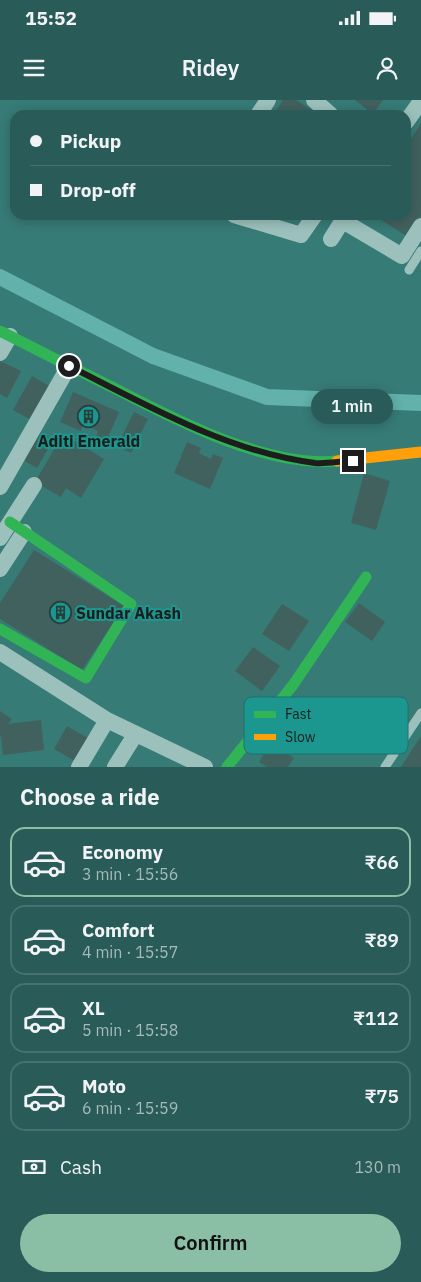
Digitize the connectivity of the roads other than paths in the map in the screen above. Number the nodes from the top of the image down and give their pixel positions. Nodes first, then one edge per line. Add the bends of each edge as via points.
1 (314, 100) edge
2 (421, 101) edge
3 (325, 110) edge
4 (411, 115) edge
5 (270, 220) edge
6 (312, 220) edge
7 (343, 220) edge
8 (347, 220) edge
9 (421, 226) edge
10 (331, 239) dead end
11 (421, 251) edge
12 (409, 270) dead end
13 (5, 333) edge
14 (0, 353) edge
15 (69, 366) junction
16 (421, 452) edge
17 (34, 485) dead end
18 (0, 487) edge
19 (10, 522) junction
20 (24, 532) junction
21 (0, 538) edge
22 (0, 569) edge
23 (366, 577) dead end
24 (0, 629) edge
25 (0, 652) edge
26 (283, 697) edge
27 (421, 713) edge
28 (107, 720) junction
29 (408, 732) edge
30 (135, 735) junction
31 (244, 746) edge
32 (394, 754) edge
33 (180, 762) edge
34 (122, 765) edge
35 (79, 767) edge
36 (205, 767) edge
37 (227, 767) edge
38 (385, 767) edge

1 - 3 street
2 - 4 street
5 - 6 street via 301,234
7 - 10 street
8 - 9 street via 402,256
11 - 12 lane
13 - 14 street
13 - 15 street
15 - 16 street via 169,416 266,453 316,463
15 - 18 street
17 - 19 street
19 - 20 street
19 - 21 street
20 - 22 street
20 - 24 street via 131,604 86,678
23 - 26 street
25 - 28 street
27 - 29 lane
28 - 30 street
28 - 35 street
30 - 33 street
30 - 34 street
31 - 37 street
32 - 38 lane
33 - 36 street

